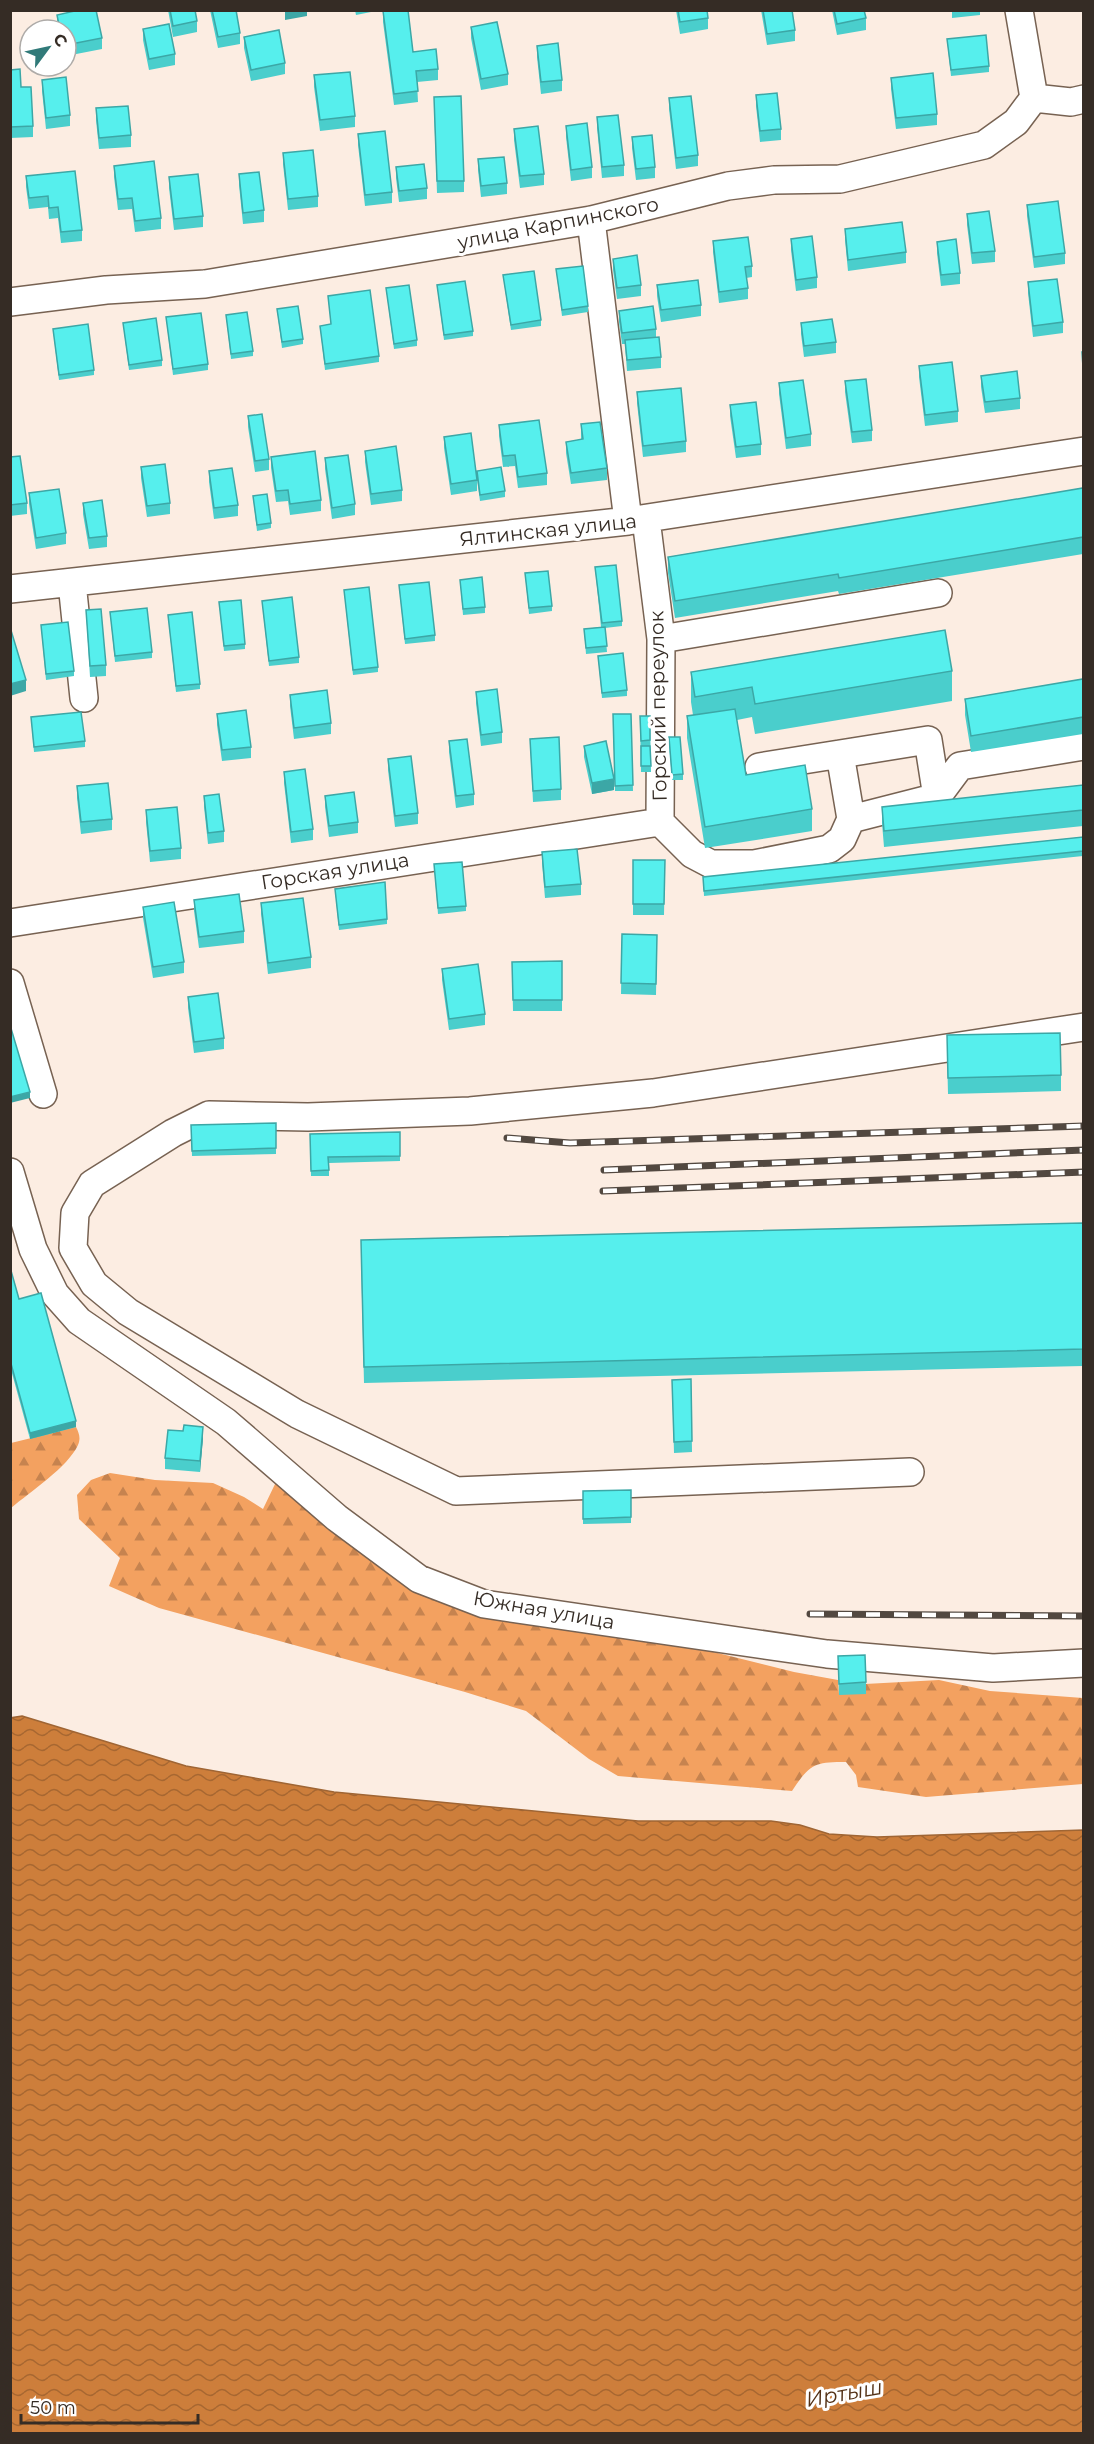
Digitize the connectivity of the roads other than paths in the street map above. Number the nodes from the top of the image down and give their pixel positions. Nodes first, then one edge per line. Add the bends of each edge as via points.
1 (1019, 10) edge
2 (1034, 98) junction
3 (1083, 99) edge
4 (591, 220) junction
5 (10, 302) edge
6 (1083, 451) edge
7 (637, 520) junction
8 (72, 583) junction
9 (10, 590) edge
10 (938, 593) dead end
11 (661, 639) junction
12 (84, 699) dead end
13 (1083, 746) edge
14 (840, 754) junction
15 (759, 767) dead end
16 (937, 797) junction
17 (851, 819) junction
18 (660, 822) junction
19 (10, 923) edge
20 (10, 983) edge
21 (1083, 1027) edge
22 (43, 1094) dead end
23 (10, 1172) edge
24 (910, 1472) dead end
25 (1083, 1663) edge

1 - 2 street
2 - 3 street via 1071,102
2 - 4 street, улица Карпинского via 1016,122 984,145 840,179 774,180 728,186
4 - 5 street, улица Карпинского via 205,284 106,290
4 - 7 street, Горский переулок
6 - 7 street, Ялтинская улица
7 - 8 street, Ялтинская улица
7 - 11 street, Горский переулок
8 - 9 street, Ялтинская улица
8 - 12 street
10 - 11 street
11 - 18 street, Горский переулок
13 - 16 street via 960,766
14 - 15 street
14 - 16 street via 928,740
14 - 17 street
16 - 17 street
17 - 18 street via 843,839 829,849 754,864 711,864 692,854
18 - 19 street, Горская улица
20 - 22 street
21 - 24 street via 653,1094 470,1111 308,1117 209,1115 92,1184 75,1213 74,1248 94,1284 128,1312 297,1414 456,1491
23 - 25 street, Южная улица via 33,1250 55,1294 79,1322 226,1422 337,1518 419,1579 484,1604 827,1654 993,1668

